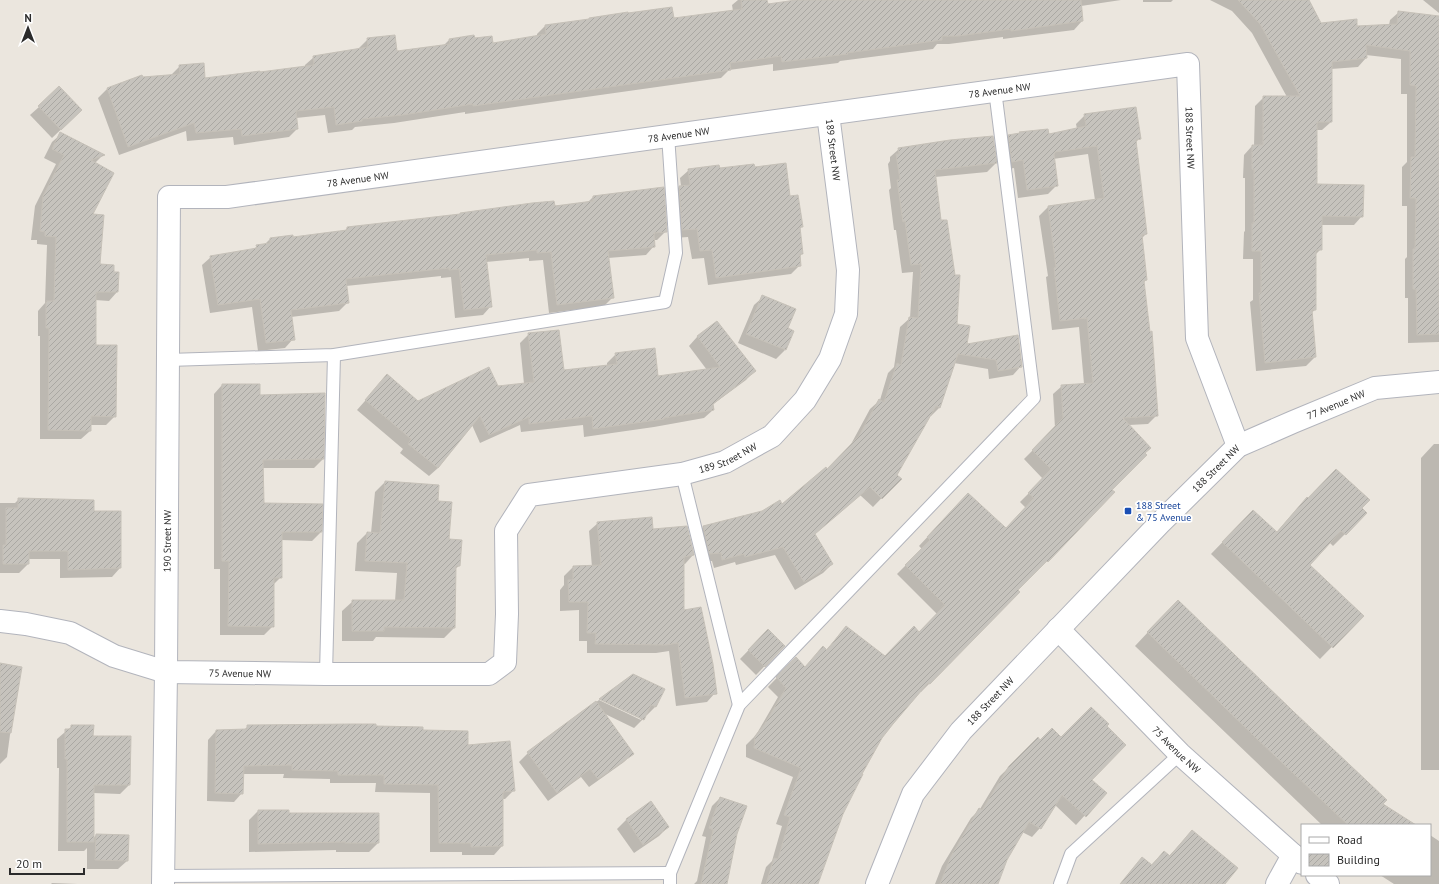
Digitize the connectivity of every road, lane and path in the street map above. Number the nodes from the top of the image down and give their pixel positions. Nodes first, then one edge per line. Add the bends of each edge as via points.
1 (1188, 64) joint
2 (996, 90) junction
3 (828, 114) junction
4 (668, 135) junction
5 (170, 197) joint
6 (334, 355) junction
7 (168, 360) junction
8 (1439, 382) edge
9 (1238, 446) junction
10 (682, 474) junction
11 (0, 621) edge
12 (1058, 629) junction
13 (166, 672) junction
14 (326, 674) junction
15 (489, 674) joint
16 (739, 705) junction
17 (1180, 754) junction
18 (1297, 859) edge
19 (1318, 876) edge
20 (670, 879) edge
21 (163, 880) edge
22 (877, 884) edge
23 (1060, 884) edge
24 (1277, 884) edge
25 (1328, 884) edge

1 - 2 street, 78 Avenue NW
1 - 9 street, 188 Street NW via 1197,338
2 - 3 street, 78 Avenue NW
2 - 16 lane via 1034,398
3 - 4 street, 78 Avenue NW
3 - 10 street, 189 Street NW via 848,270 846,314 830,360 805,400 772,436 725,462
4 - 5 street, 78 Avenue NW via 228,197
4 - 6 lane via 676,253 665,302
5 - 7 street, 190 Street NW
6 - 7 lane
6 - 14 lane
7 - 13 street, 190 Street NW
8 - 9 street, 77 Avenue NW via 1375,388
9 - 12 street, 188 Street NW
10 - 15 street, 189 Street NW via 529,495 506,531 505,662
10 - 16 lane
11 - 13 street, 75 Avenue NW via 70,633 114,656
12 - 17 street, 75 Avenue NW
12 - 22 street, 188 Street NW via 961,731 913,794
13 - 14 street, 75 Avenue NW
13 - 21 street, 190 Street NW
14 - 15 street, 75 Avenue NW
16 - 20 lane
17 - 18 street, 75 Avenue NW
17 - 23 lane via 1071,854
18 - 24 street
19 - 25 street
20 - 21 lane

